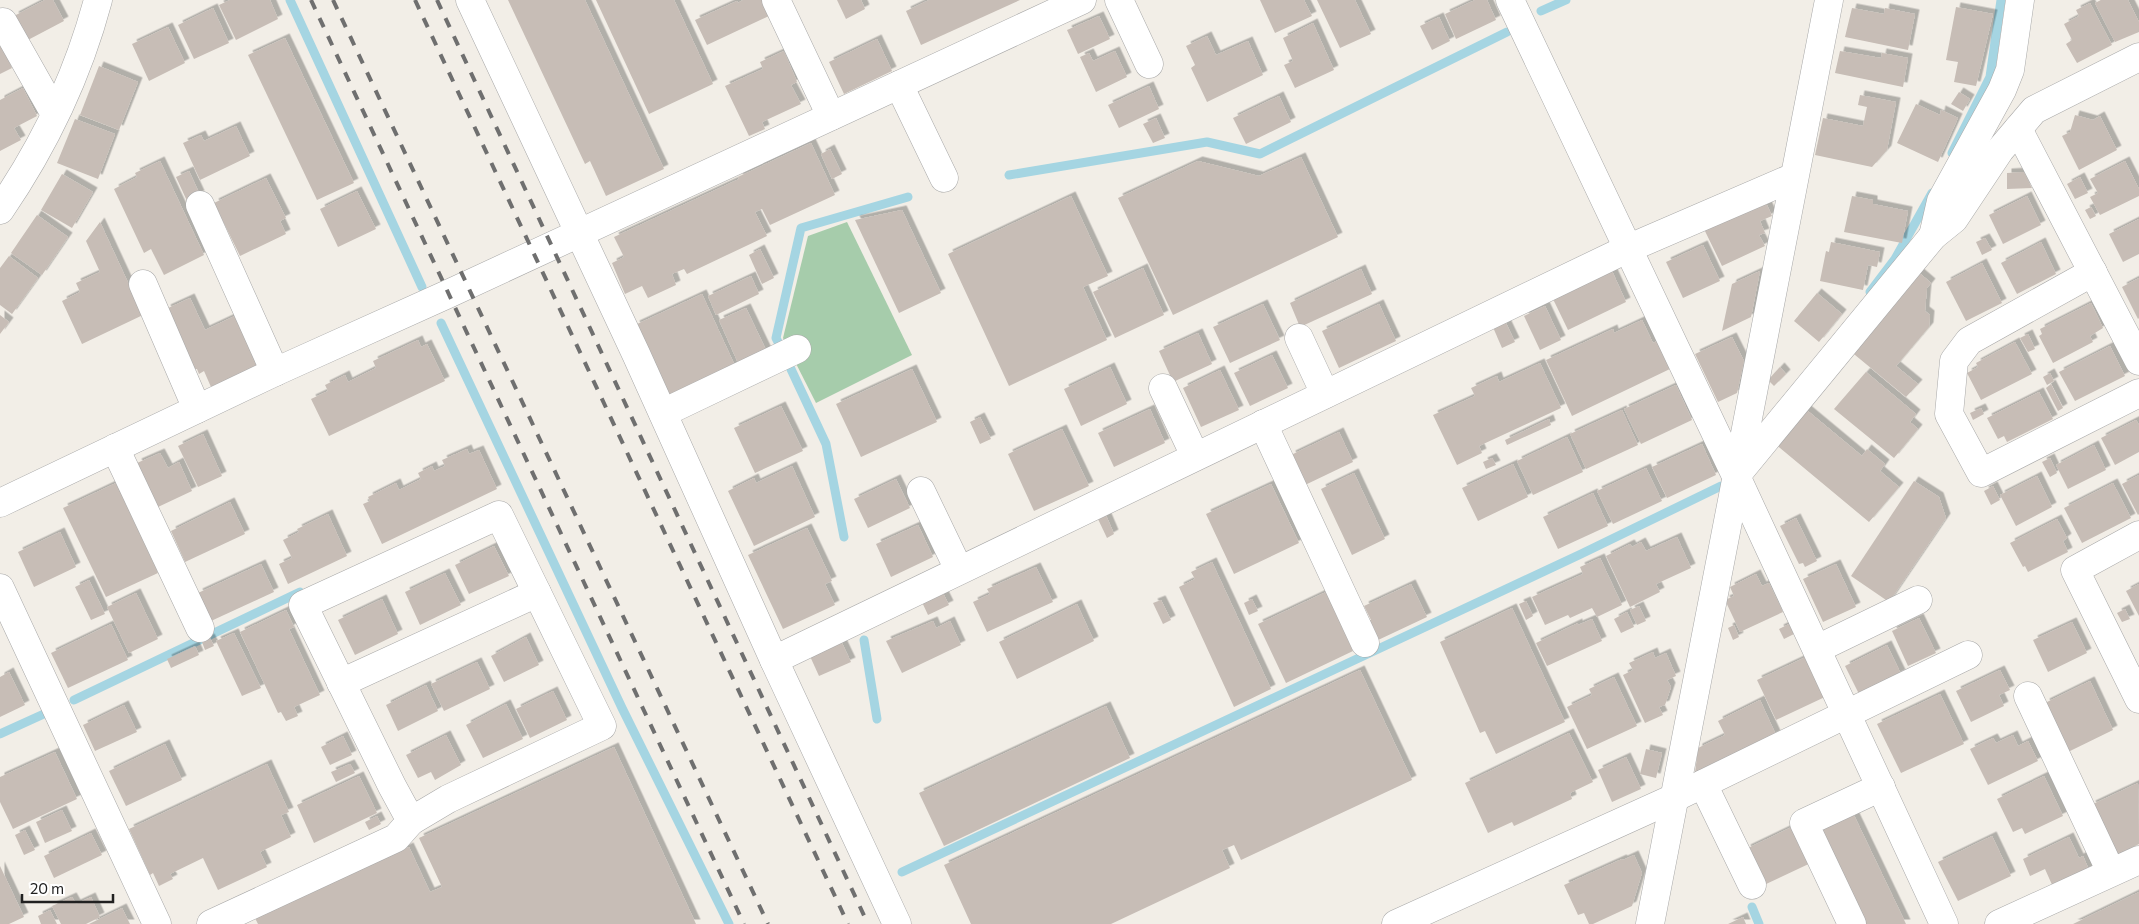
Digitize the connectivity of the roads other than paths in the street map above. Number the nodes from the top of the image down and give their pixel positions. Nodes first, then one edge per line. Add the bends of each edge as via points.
1 (98, 0) edge
2 (470, 0) edge
3 (776, 0) edge
4 (1082, 0) edge
5 (1119, 0) edge
6 (1510, 0) edge
7 (1828, 0) edge
8 (2020, 0) edge
9 (4, 22) dead end
10 (2139, 57) edge
11 (1149, 64) dead end
12 (899, 85) junction
13 (55, 114) junction
14 (831, 116) junction
15 (2018, 129) junction
16 (1794, 177) junction
17 (944, 178) dead end
18 (200, 205) dead end
19 (0, 210) edge
20 (580, 233) junction
21 (1932, 236) junction
22 (1627, 249) junction
23 (2093, 272) junction
24 (143, 284) dead end
25 (1299, 338) dead end
26 (797, 349) dead end
27 (2139, 361) edge
28 (275, 372) junction
29 (1163, 388) dead end
30 (2139, 393) edge
31 (1325, 394) junction
32 (197, 409) junction
33 (663, 413) junction
34 (1263, 424) junction
35 (115, 448) junction
36 (1195, 456) junction
37 (1736, 476) junction
38 (921, 491) dead end
39 (0, 503) edge
40 (2139, 535) edge
41 (959, 570) junction
42 (0, 588) edge
43 (536, 593) junction
44 (1918, 600) dead end
45 (200, 628) dead end
46 (1365, 643) dead end
47 (1817, 649) junction
48 (1968, 655) dead end
49 (774, 660) junction
50 (341, 683) junction
51 (2028, 696) dead end
52 (2139, 699) edge
53 (1847, 714) junction
54 (1702, 784) junction
55 (1881, 787) junction
56 (1674, 798) junction
57 (411, 820) junction
58 (2139, 860) edge
59 (2111, 872) junction
60 (1752, 885) dead end
61 (1653, 921) edge
62 (157, 924) edge
63 (211, 924) edge
64 (897, 924) edge
65 (1396, 924) edge
66 (1852, 924) edge
67 (1944, 924) edge
68 (1999, 924) edge

1 - 13 street via 79,64
2 - 20 street
3 - 14 street
4 - 12 street
5 - 11 street
6 - 22 street
7 - 16 street
8 - 21 street via 2010,70 2002,90 1947,167
9 - 13 street
10 - 15 street via 2034,110
12 - 14 street
12 - 17 street
13 - 19 street
14 - 20 street
15 - 21 street via 1954,219
15 - 23 street
16 - 22 street
16 - 37 street
18 - 28 street
20 - 28 street
20 - 33 street
21 - 37 street
22 - 31 street
22 - 37 street
23 - 27 street
23 - 30 street via 1969,341 1954,361 1950,414 1981,473
24 - 32 street
25 - 31 street
26 - 33 street
28 - 32 street
29 - 36 street
31 - 34 street
32 - 35 street
33 - 49 street
34 - 36 street
34 - 46 street
35 - 39 street
35 - 45 street
36 - 41 street
37 - 47 street
37 - 56 street
38 - 41 street
40 - 52 street via 2075,570
41 - 49 street
42 - 62 street
43 - 50 street
43 - 50 street via 499,515 303,605
43 - 57 street via 602,726 448,799
44 - 47 street
47 - 53 street
48 - 53 street
49 - 64 street
50 - 57 street
51 - 59 street
53 - 54 street
53 - 55 street
54 - 56 street
54 - 60 street
55 - 66 street via 1804,823
55 - 67 street
56 - 61 street
56 - 65 street
57 - 63 street via 396,838
58 - 59 street
59 - 68 street

